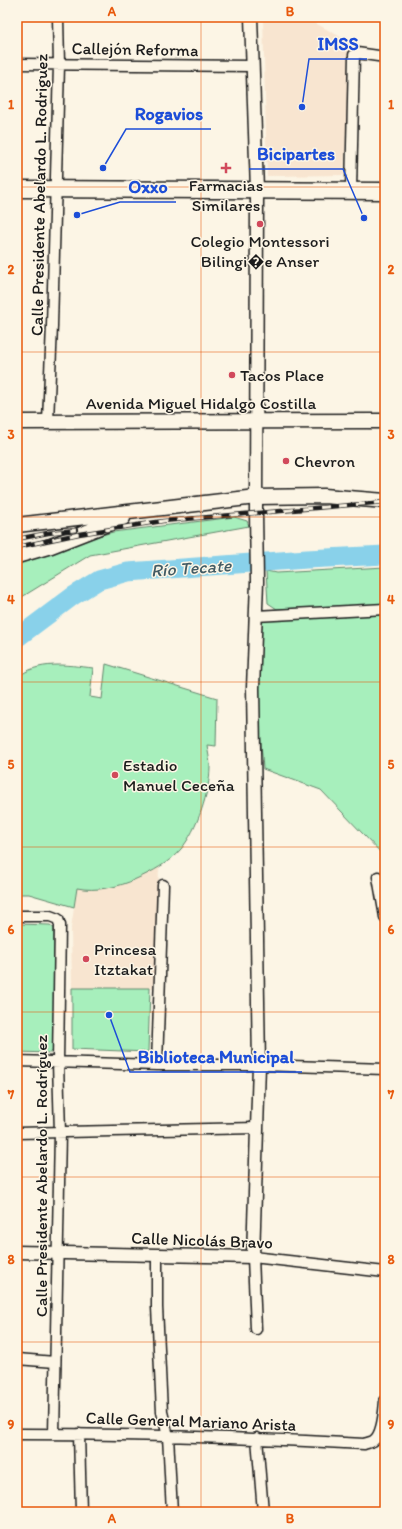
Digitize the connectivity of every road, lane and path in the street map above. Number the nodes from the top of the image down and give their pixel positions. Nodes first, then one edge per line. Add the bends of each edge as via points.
1 (58, 17) edge
2 (251, 17) edge
3 (385, 57) edge
4 (17, 64) edge
5 (59, 65) junction
6 (253, 66) junction
7 (17, 189) edge
8 (55, 189) junction
9 (257, 190) junction
10 (351, 190) junction
11 (385, 191) edge
12 (256, 420) junction
13 (48, 421) junction
14 (385, 421) edge
15 (17, 422) edge
16 (256, 497) junction
17 (385, 501) edge
18 (142, 510) junction
19 (17, 525) edge
20 (17, 556) edge
21 (385, 609) edge
22 (256, 616) junction
23 (378, 877) dead end
24 (163, 885) dead end
25 (17, 916) edge
26 (385, 917) edge
27 (17, 1061) edge
28 (58, 1062) junction
29 (156, 1065) junction
30 (259, 1065) junction
31 (385, 1069) edge
32 (257, 1128) junction
33 (17, 1133) edge
34 (60, 1133) junction
35 (17, 1252) edge
36 (57, 1254) junction
37 (157, 1256) junction
38 (253, 1257) junction
39 (385, 1272) edge
40 (256, 1329) dead end
41 (17, 1359) edge
42 (55, 1362) junction
43 (385, 1401) edge
44 (17, 1434) edge
45 (54, 1434) junction
46 (79, 1434) junction
47 (168, 1436) junction
48 (257, 1438) junction
49 (81, 1512) edge
50 (172, 1512) edge
51 (263, 1512) edge

1 - 5 street, Calle Presidente Abelardo L. Rodriguez
2 - 6 street
3 - 10 street via 354,55
4 - 5 street, Callejón Reforma
5 - 6 street, Callejón Reforma
5 - 8 street, Calle Presidente Abelardo L. Rodriguez
6 - 9 street
7 - 8 highway
8 - 9 highway
8 - 13 street, Calle Presidente Abelardo L. Rodriguez
9 - 10 highway
9 - 12 street
10 - 11 highway
12 - 13 main road, Avenida Miguel Hidalgo Costilla
12 - 14 main road, Avenida Miguel Hidalgo Costilla
12 - 16 street
13 - 15 main road, Avenida Miguel Hidalgo Costilla
16 - 17 main road via 324,496
16 - 18 main road
16 - 22 street
18 - 19 main road
18 - 20 main road via 51,546
21 - 22 street
22 - 30 street via 253,688
23 - 26 street
24 - 29 street
25 - 28 street, Calle Presidente Abelardo L. Rodríguez via 50,916 58,919 60,925
27 - 28 street
28 - 29 street
28 - 34 street, Calle Presidente Abelardo L. Rodríguez
29 - 30 street
30 - 31 street
30 - 32 street
32 - 34 street
32 - 38 street
33 - 34 street
34 - 36 street, Calle Presidente Abelardo L. Rodríguez
35 - 36 street, Calle Nicolás Bravo
36 - 37 street, Calle Nicolás Bravo
36 - 42 street, Calle Presidente Abelardo L. Rodríguez
37 - 38 street, Calle Nicolás Bravo
37 - 47 street via 162,1412
38 - 39 street, Calle Nicolás Bravo
38 - 40 street
41 - 42 street
42 - 45 street, Calle Presidente Abelardo L. Rodríguez
43 - 48 street, Calle General Mariano Arista via 382,1427 378,1436 364,1444
44 - 45 street, Calle General Mariano Arista
45 - 46 street, Calle General Mariano Arista
46 - 47 street, Calle General Mariano Arista
46 - 49 street
47 - 48 street, Calle General Mariano Arista
47 - 50 street
48 - 51 street

